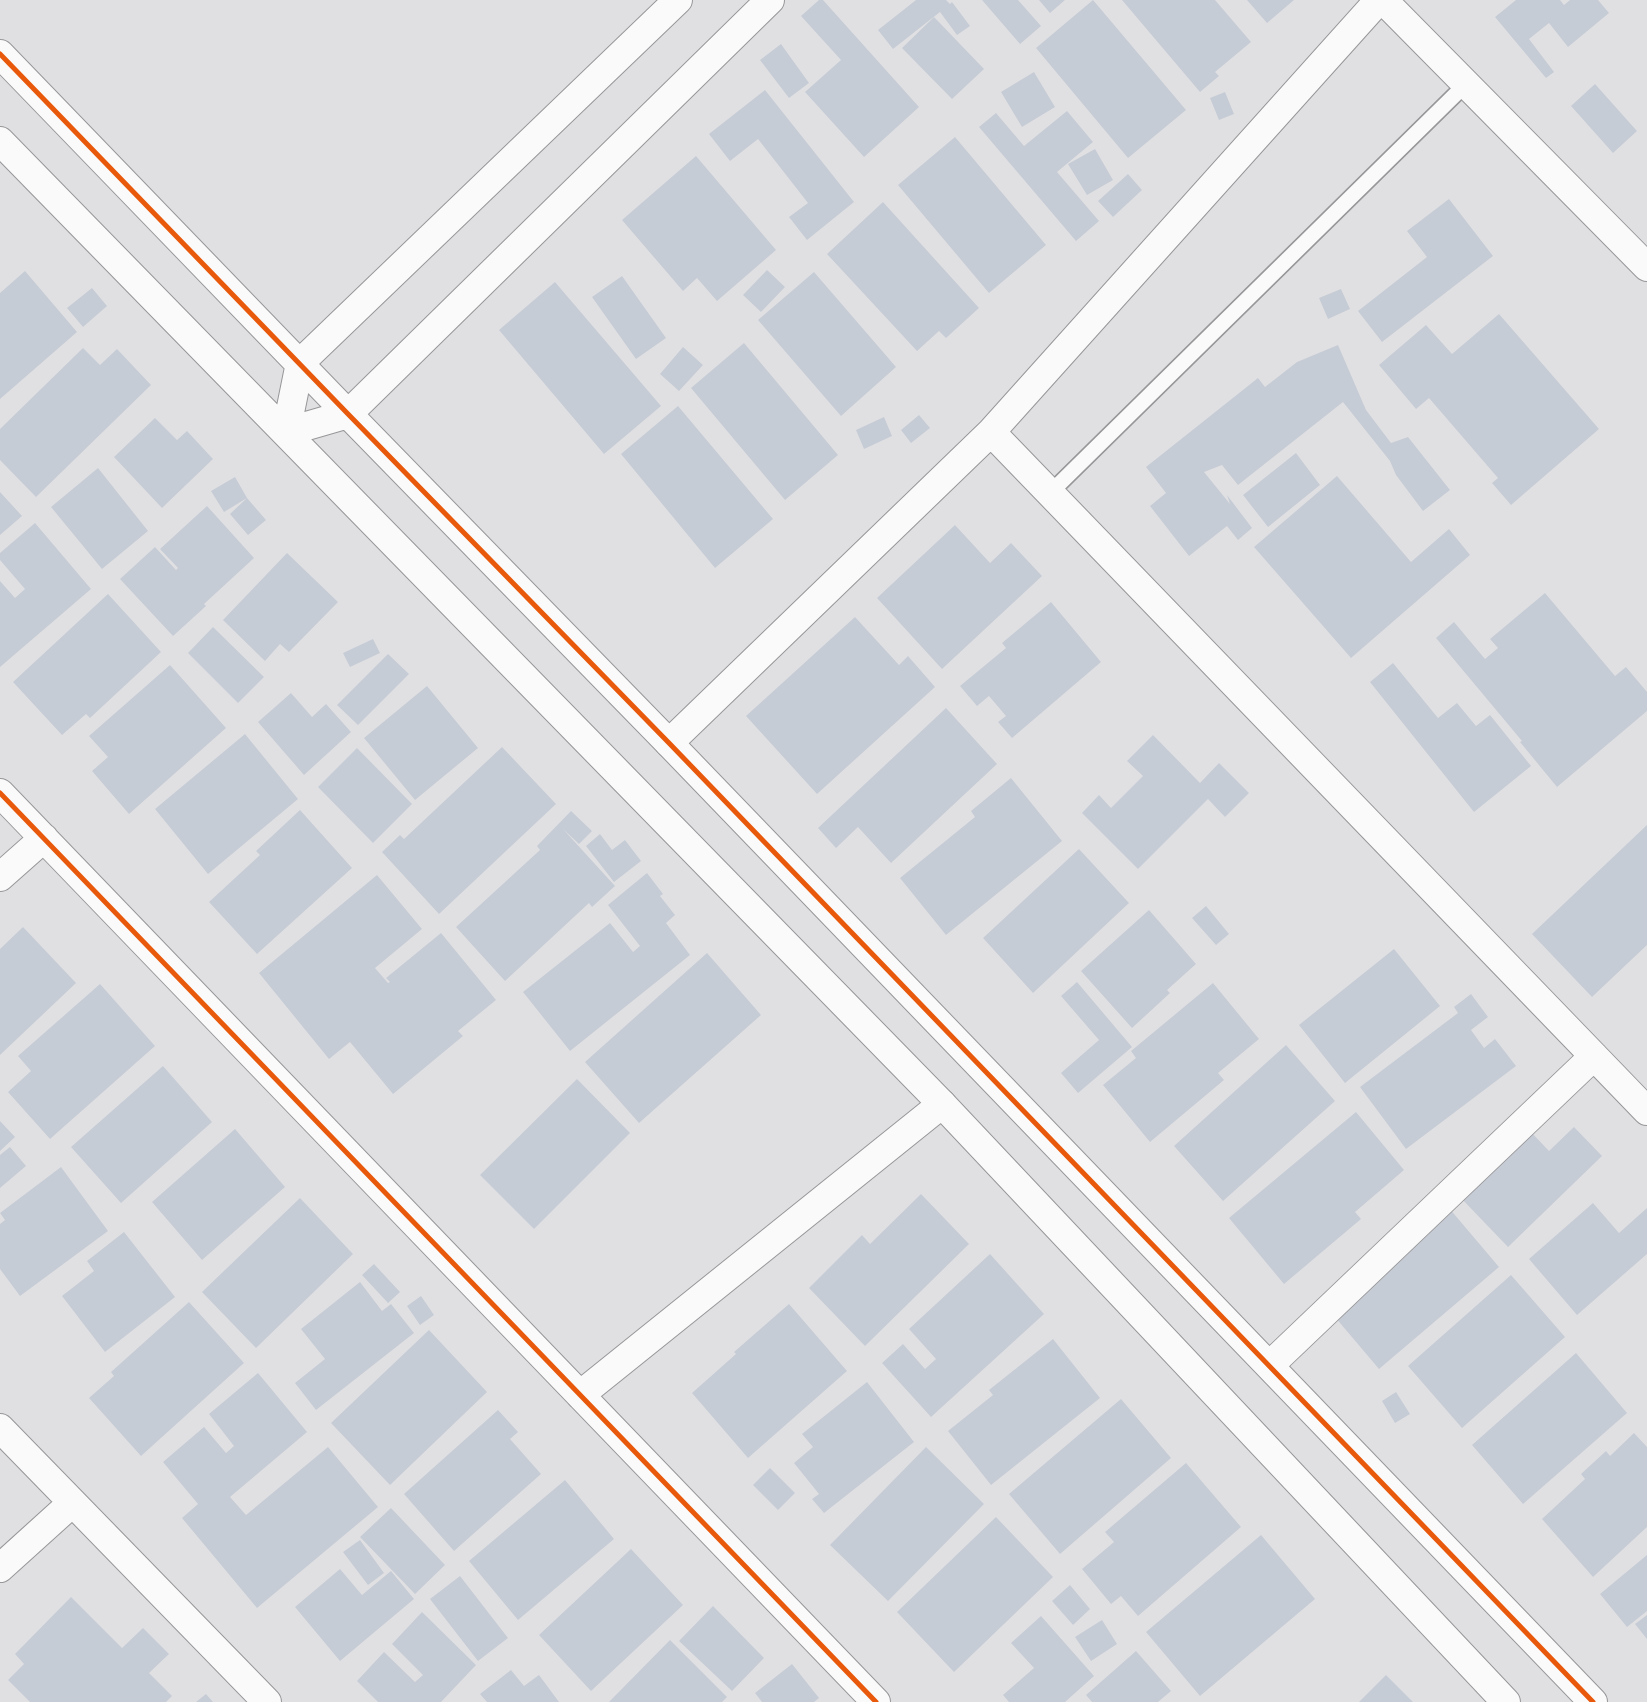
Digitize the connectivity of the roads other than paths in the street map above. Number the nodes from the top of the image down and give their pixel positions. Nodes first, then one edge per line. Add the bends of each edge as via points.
1 (678, 0) edge
2 (770, 0) edge
3 (1381, 0) edge
4 (0, 54) edge
5 (1466, 84) junction
6 (0, 141) edge
7 (1647, 267) edge
8 (300, 363) junction
9 (348, 414) junction
10 (286, 432) junction
11 (991, 432) junction
12 (1050, 493) junction
13 (669, 742) junction
14 (0, 793) edge
15 (44, 838) junction
16 (0, 877) edge
17 (1594, 1056) junction
18 (942, 1104) junction
19 (1647, 1111) edge
20 (1270, 1365) junction
21 (580, 1395) junction
22 (0, 1428) edge
23 (72, 1503) junction
24 (0, 1568) edge
25 (267, 1702) edge
26 (876, 1702) edge
27 (1506, 1702) edge
28 (1593, 1702) edge

1 - 8 street
2 - 9 street
3 - 5 street
3 - 11 street
4 - 8 street
5 - 7 street
5 - 12 lane
6 - 10 street
8 - 9 street
8 - 10 street
9 - 10 street
9 - 13 street
10 - 18 street
11 - 12 street
11 - 13 street
12 - 17 street
13 - 20 street
14 - 15 street
15 - 16 street
15 - 21 street
17 - 19 street
17 - 20 street
18 - 21 street
18 - 27 street
20 - 28 street
21 - 26 street
22 - 23 street
23 - 24 street
23 - 25 street

